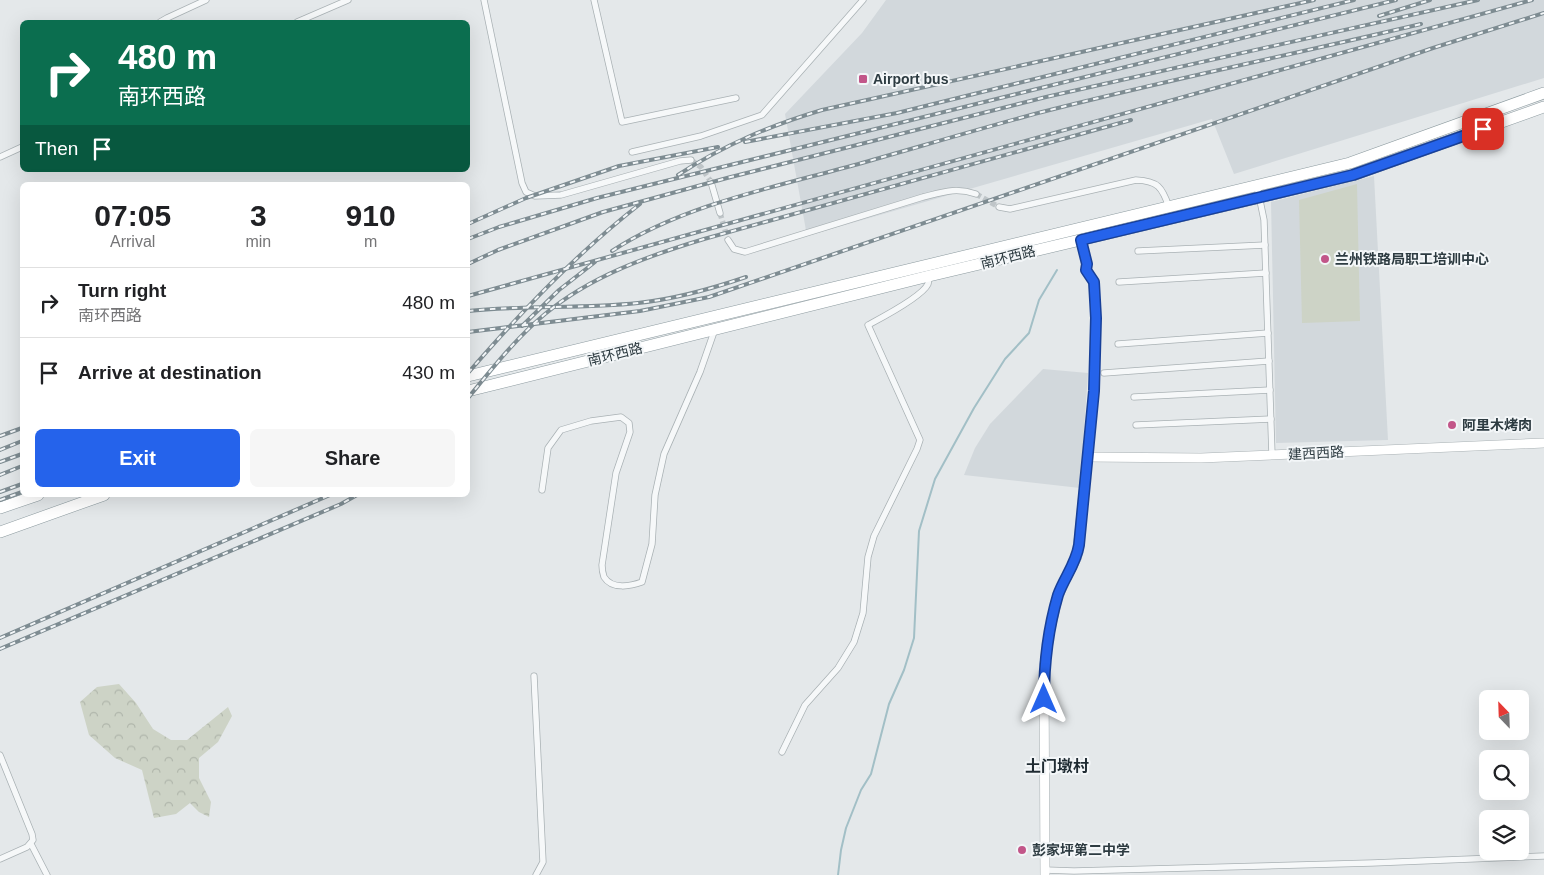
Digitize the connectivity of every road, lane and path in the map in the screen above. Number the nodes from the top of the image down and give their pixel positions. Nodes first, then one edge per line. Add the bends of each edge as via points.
1 (206, 0) edge
2 (348, 0) edge
3 (484, 0) edge
4 (594, 0) edge
5 (863, 0) edge
6 (164, 20) edge
7 (302, 20) edge
8 (1544, 93) edge
9 (736, 98) dead end
10 (1544, 108) edge
11 (20, 148) edge
12 (632, 152) dead end
13 (0, 157) edge
14 (692, 160) dead end
15 (711, 182) tunnel mouth
16 (1258, 192) junction
17 (976, 194) tunnel mouth
18 (999, 207) tunnel mouth
19 (1169, 207) junction
20 (720, 213) tunnel mouth
21 (728, 240) tunnel mouth
22 (1081, 240) junction
23 (1265, 245) junction
24 (1138, 251) dead end
25 (1266, 273) junction
26 (929, 276) junction
27 (1119, 282) dead end
28 (715, 329) junction
29 (1268, 333) junction
30 (1118, 344) dead end
31 (1269, 361) junction
32 (1104, 373) dead end
33 (470, 376) edge
34 (470, 390) edge
35 (1270, 390) junction
36 (1134, 397) dead end
37 (1271, 419) junction
38 (1136, 425) dead end
39 (1544, 443) edge
40 (1272, 455) junction
41 (1087, 457) junction
42 (542, 490) dead end
43 (32, 497) edge
44 (98, 497) edge
45 (0, 508) edge
46 (0, 532) edge
47 (534, 676) dead end
48 (782, 752) dead end
49 (0, 755) edge
50 (31, 844) junction
51 (1544, 856) edge
52 (0, 858) edge
53 (1045, 873) edge
54 (46, 875) edge
55 (536, 875) edge

1 - 6 street
2 - 7 street
3 - 14 street via 526,192 535,196 561,195
4 - 9 street via 622,122
5 - 12 street via 762,115 701,136
8 - 16 highway, 南环西路 via 1350,163
10 - 16 highway, 南环西路 via 1353,175
11 - 13 street
15 - 20 street
16 - 19 highway, 南环西路
16 - 22 highway, 南环西路
16 - 23 street
17 - 21 street via 962,189 923,196 744,252 734,249
18 - 19 street via 1010,209 1136,180 1160,188
19 - 33 highway, 南环西路
22 - 26 highway, 南环西路
22 - 41 street via 1086,270 1094,282 1096,318 1094,391
23 - 24 street
23 - 25 street
25 - 27 street
25 - 29 street
26 - 28 highway, 南环西路
26 - 48 street via 929,283 924,289 868,326 920,440 874,536 868,557 863,613 854,642 838,668 805,704
28 - 34 highway, 南环西路
28 - 42 street via 664,454 655,494 652,544 642,582 623,587 610,583 604,577 602,565 616,473 630,432 629,423 621,417 561,430 548,448
29 - 30 street
29 - 31 street
31 - 32 street
31 - 35 street
35 - 36 street
35 - 37 street
37 - 38 street
37 - 40 street
39 - 40 street, 建西西路
40 - 41 street, 建西西路
41 - 53 street via 1077,557 1058,596 1044,668
43 - 45 highway
44 - 46 highway
47 - 55 street via 543,862
49 - 50 street via 32,834
50 - 52 street
50 - 54 street
51 - 53 street

